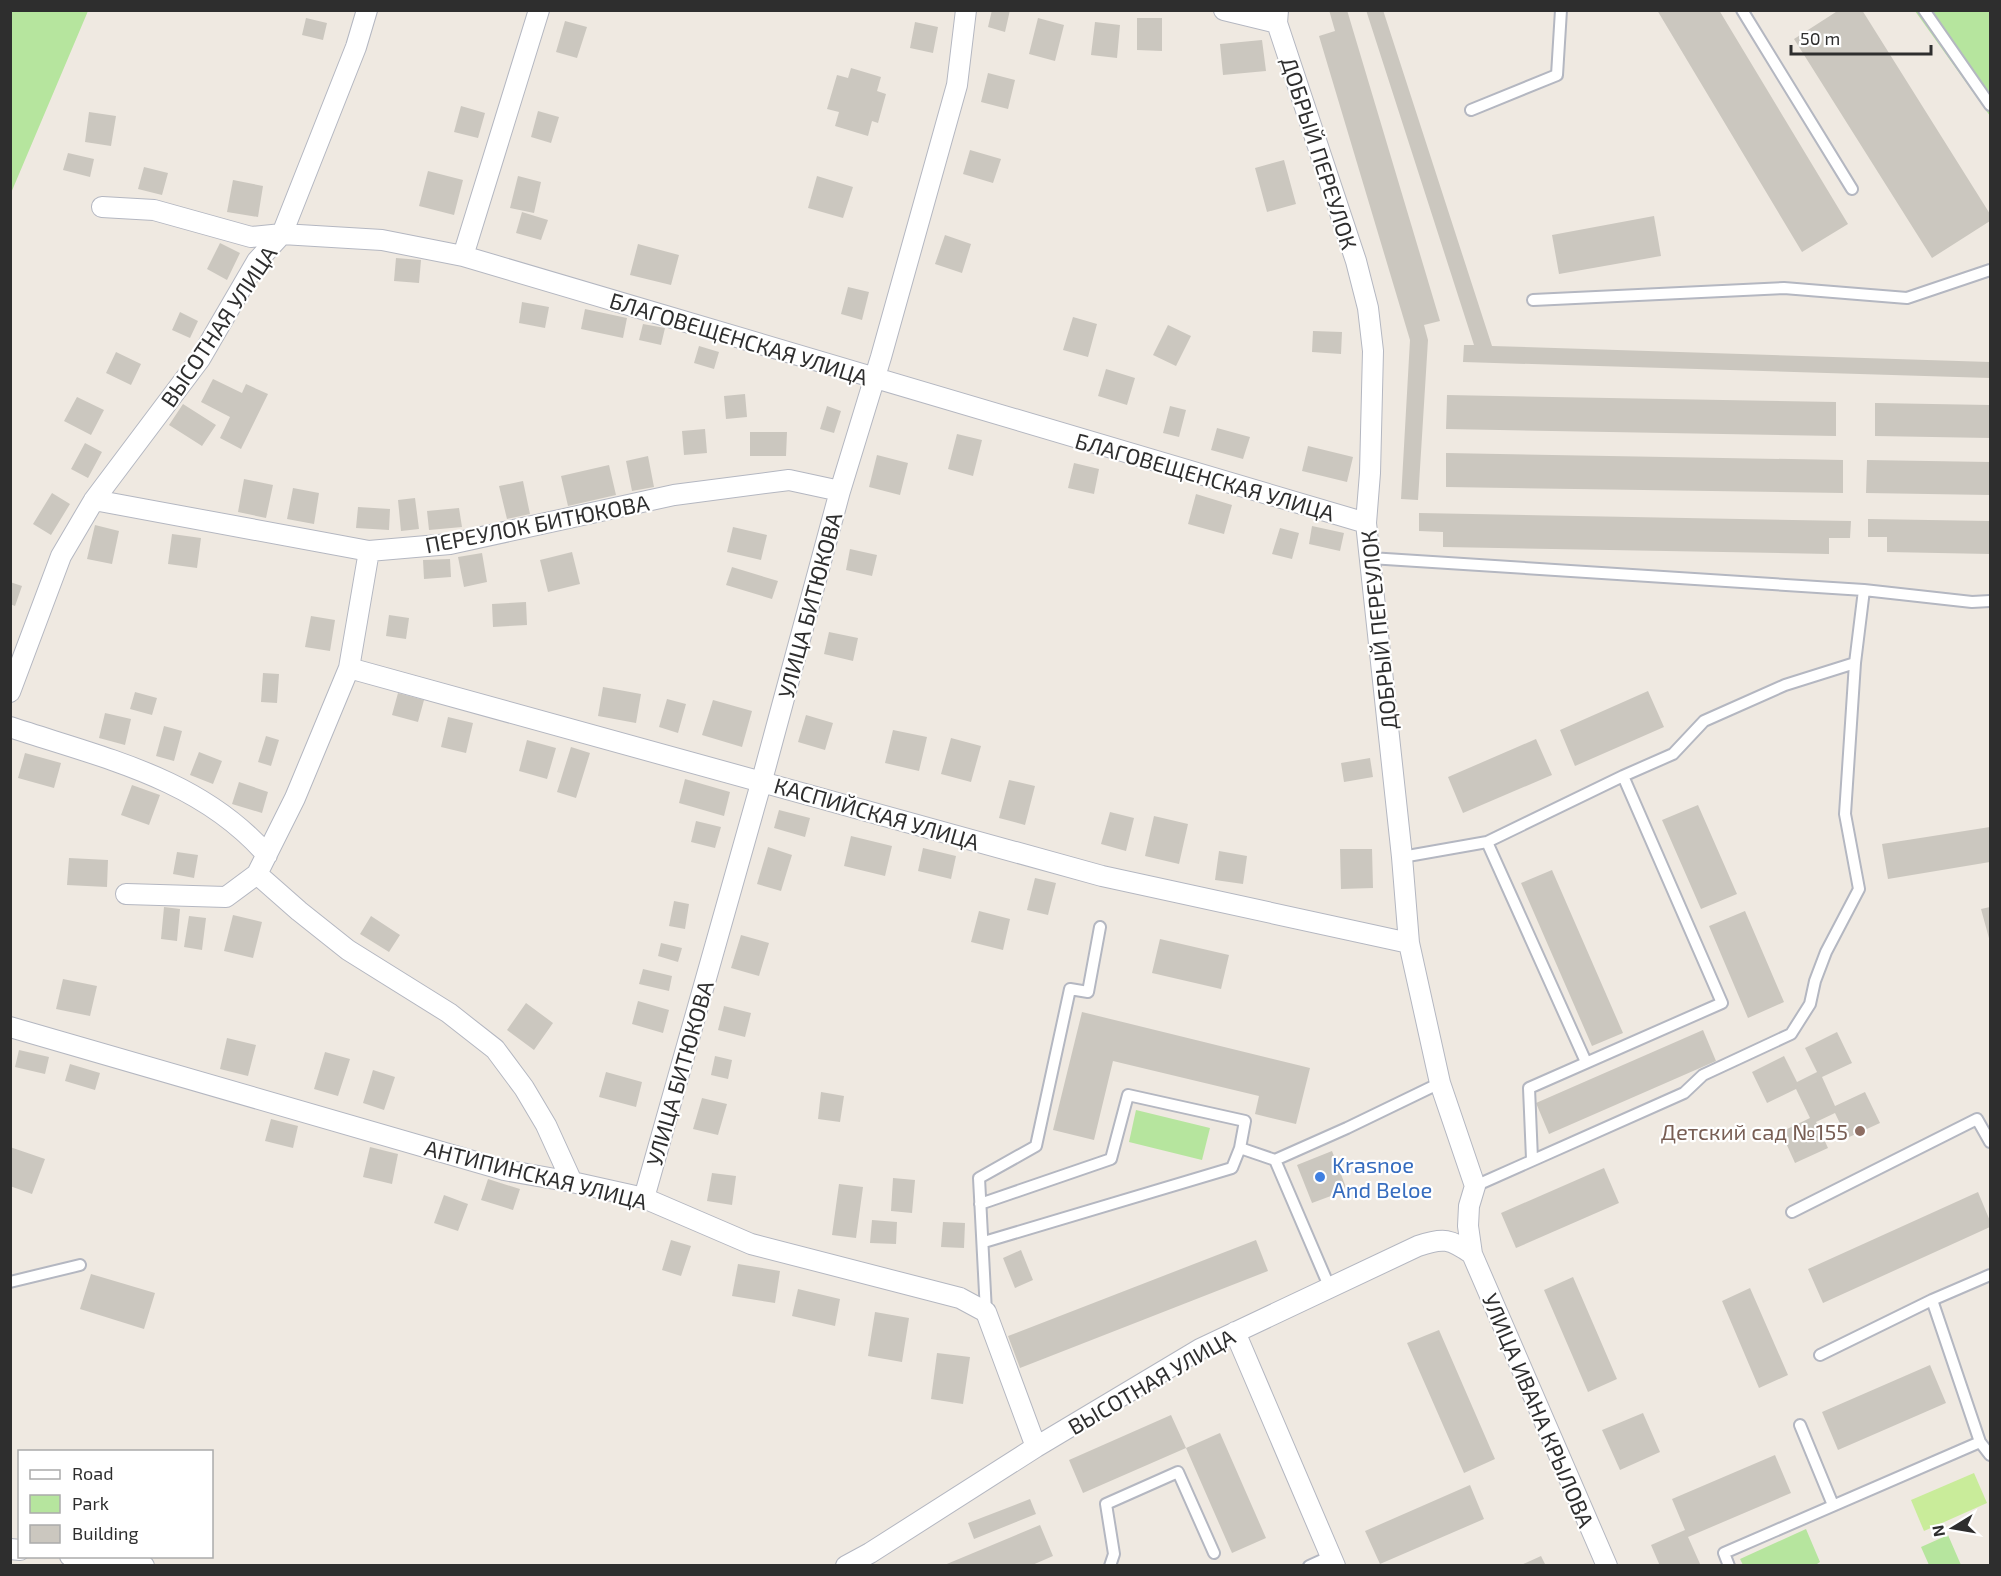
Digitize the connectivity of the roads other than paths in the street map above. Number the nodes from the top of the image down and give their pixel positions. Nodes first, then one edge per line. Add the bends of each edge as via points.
1 (367, 10) edge
2 (539, 10) edge
3 (966, 10) edge
4 (1224, 10) edge
5 (1561, 10) edge
6 (1742, 10) edge
7 (1924, 10) edge
8 (1277, 17) edge
9 (1990, 105) edge
10 (1472, 110) dead end
11 (1852, 189) dead end
12 (102, 207) dead end
13 (282, 234) junction
14 (463, 256) junction
15 (1990, 270) edge
16 (1533, 300) dead end
17 (874, 379) junction
18 (840, 490) junction
19 (94, 500) junction
20 (1366, 523) junction
21 (369, 552) junction
22 (1370, 558) junction
23 (1864, 590) junction
24 (1990, 602) edge
25 (1855, 663) junction
26 (349, 668) junction
27 (10, 692) edge
28 (10, 727) edge
29 (1623, 776) junction
30 (762, 780) junction
31 (1487, 842) junction
32 (267, 855) junction
33 (1402, 857) junction
34 (257, 874) junction
35 (126, 894) dead end
36 (1100, 927) dead end
37 (1409, 943) junction
38 (10, 1027) edge
39 (1586, 1062) junction
40 (1440, 1083) junction
41 (1990, 1142) edge
42 (1240, 1148) junction
43 (1532, 1159) junction
44 (1275, 1160) junction
45 (572, 1182) junction
46 (1475, 1186) junction
47 (644, 1198) junction
48 (980, 1204) junction
49 (1792, 1212) dead end
50 (984, 1242) junction
51 (1472, 1254) junction
52 (80, 1264) dead end
53 (1990, 1275) edge
54 (10, 1282) edge
55 (1329, 1286) junction
56 (1932, 1300) junction
57 (986, 1312) junction
58 (1235, 1332) junction
59 (1820, 1355) dead end
60 (1800, 1425) dead end
61 (1980, 1442) junction
62 (1036, 1448) junction
63 (1990, 1455) edge
64 (1833, 1505) junction
65 (1214, 1553) dead end
66 (78, 1558) edge
67 (1333, 1561) edge
68 (144, 1566) edge
69 (846, 1566) edge
70 (1110, 1566) edge
71 (1309, 1566) edge
72 (1607, 1566) edge
73 (1729, 1566) edge

1 - 13 street, ВЫСОТНАЯ УЛИЦА
2 - 14 street
3 - 17 street, УЛИЦА БИТЮКОВА via 957,85
4 - 8 street
5 - 10 lane via 1557,75
6 - 11 lane
7 - 9 lane
8 - 20 street, ДОБРЫЙ ПЕРЕУЛОК via 1368,308 1373,351
12 - 13 street, БЛАГОВЕЩЕНСКАЯ УЛИЦА via 154,210 250,237
13 - 14 street, БЛАГОВЕЩЕНСКАЯ УЛИЦА via 382,240
13 - 19 street, ВЫСОТНАЯ УЛИЦА via 257,261 200,359
14 - 17 street, БЛАГОВЕЩЕНСКАЯ УЛИЦА
15 - 16 lane via 1907,298 1784,288
17 - 18 street, УЛИЦА БИТЮКОВА
17 - 20 street, БЛАГОВЕЩЕНСКАЯ УЛИЦА
18 - 21 street, ПЕРЕУЛОК БИТЮКОВА via 789,480 674,495 450,544
18 - 30 street, УЛИЦА БИТЮКОВА
19 - 21 street, ПЕРЕУЛОК БИТЮКОВА
19 - 27 street, ВЫСОТНАЯ УЛИЦА via 61,556
20 - 22 street, ДОБРЫЙ ПЕРЕУЛОК
21 - 26 street
22 - 23 lane
22 - 33 street, ДОБРЫЙ ПЕРЕУЛОК
23 - 24 lane
23 - 25 lane
25 - 29 lane via 1785,685 1704,721 1673,754
25 - 43 lane via 1845,814 1859,889 1826,952 1810,1004 1791,1034 1703,1075 1684,1093
26 - 30 street, КАСПИЙСКАЯ УЛИЦА
26 - 32 street
28 - 32 street via 136,767 178,786 230,819
29 - 31 lane
29 - 39 lane via 1722,1003
30 - 37 street, КАСПИЙСКАЯ УЛИЦА via 1102,876
30 - 47 street, УЛИЦА БИТЮКОВА
31 - 33 lane
31 - 39 lane
32 - 34 street
33 - 37 street, ДОБРЫЙ ПЕРЕУЛОК
34 - 35 street via 226,897
34 - 45 street via 348,950 449,1013 495,1049 546,1125
36 - 48 lane via 1088,992 1070,990 1036,1146 979,1178
37 - 40 street, ДОБРЫЙ ПЕРЕУЛОК
38 - 45 street, АНТИПИНСКАЯ УЛИЦА via 504,1170
39 - 43 lane via 1529,1088
40 - 44 lane
40 - 46 street, ДОБРЫЙ ПЕРЕУЛОК
41 - 49 lane via 1977,1119
42 - 44 lane
42 - 48 lane via 1245,1121 1128,1095 1111,1159
42 - 50 lane via 1232,1168
43 - 46 lane
44 - 55 lane
45 - 47 street, АНТИПИНСКАЯ УЛИЦА
46 - 51 street via 1468,1226
47 - 57 street, АНТИПИНСКАЯ УЛИЦА via 751,1244 960,1298
48 - 50 lane
50 - 57 lane
51 - 55 street, ВЫСОТНАЯ УЛИЦА via 1453,1241 1437,1240
51 - 72 street, УЛИЦА ИВАНА КРЫЛОВА
52 - 54 lane
53 - 56 lane
55 - 58 street, ВЫСОТНАЯ УЛИЦА
56 - 59 lane
56 - 61 lane
57 - 62 street
58 - 62 street, ВЫСОТНАЯ УЛИЦА
58 - 67 street
60 - 64 lane
61 - 63 lane
61 - 64 lane
62 - 69 street, ВЫСОТНАЯ УЛИЦА
64 - 73 lane via 1724,1553
65 - 70 lane via 1178,1472 1106,1504 1114,1554
66 - 68 street
67 - 71 lane

